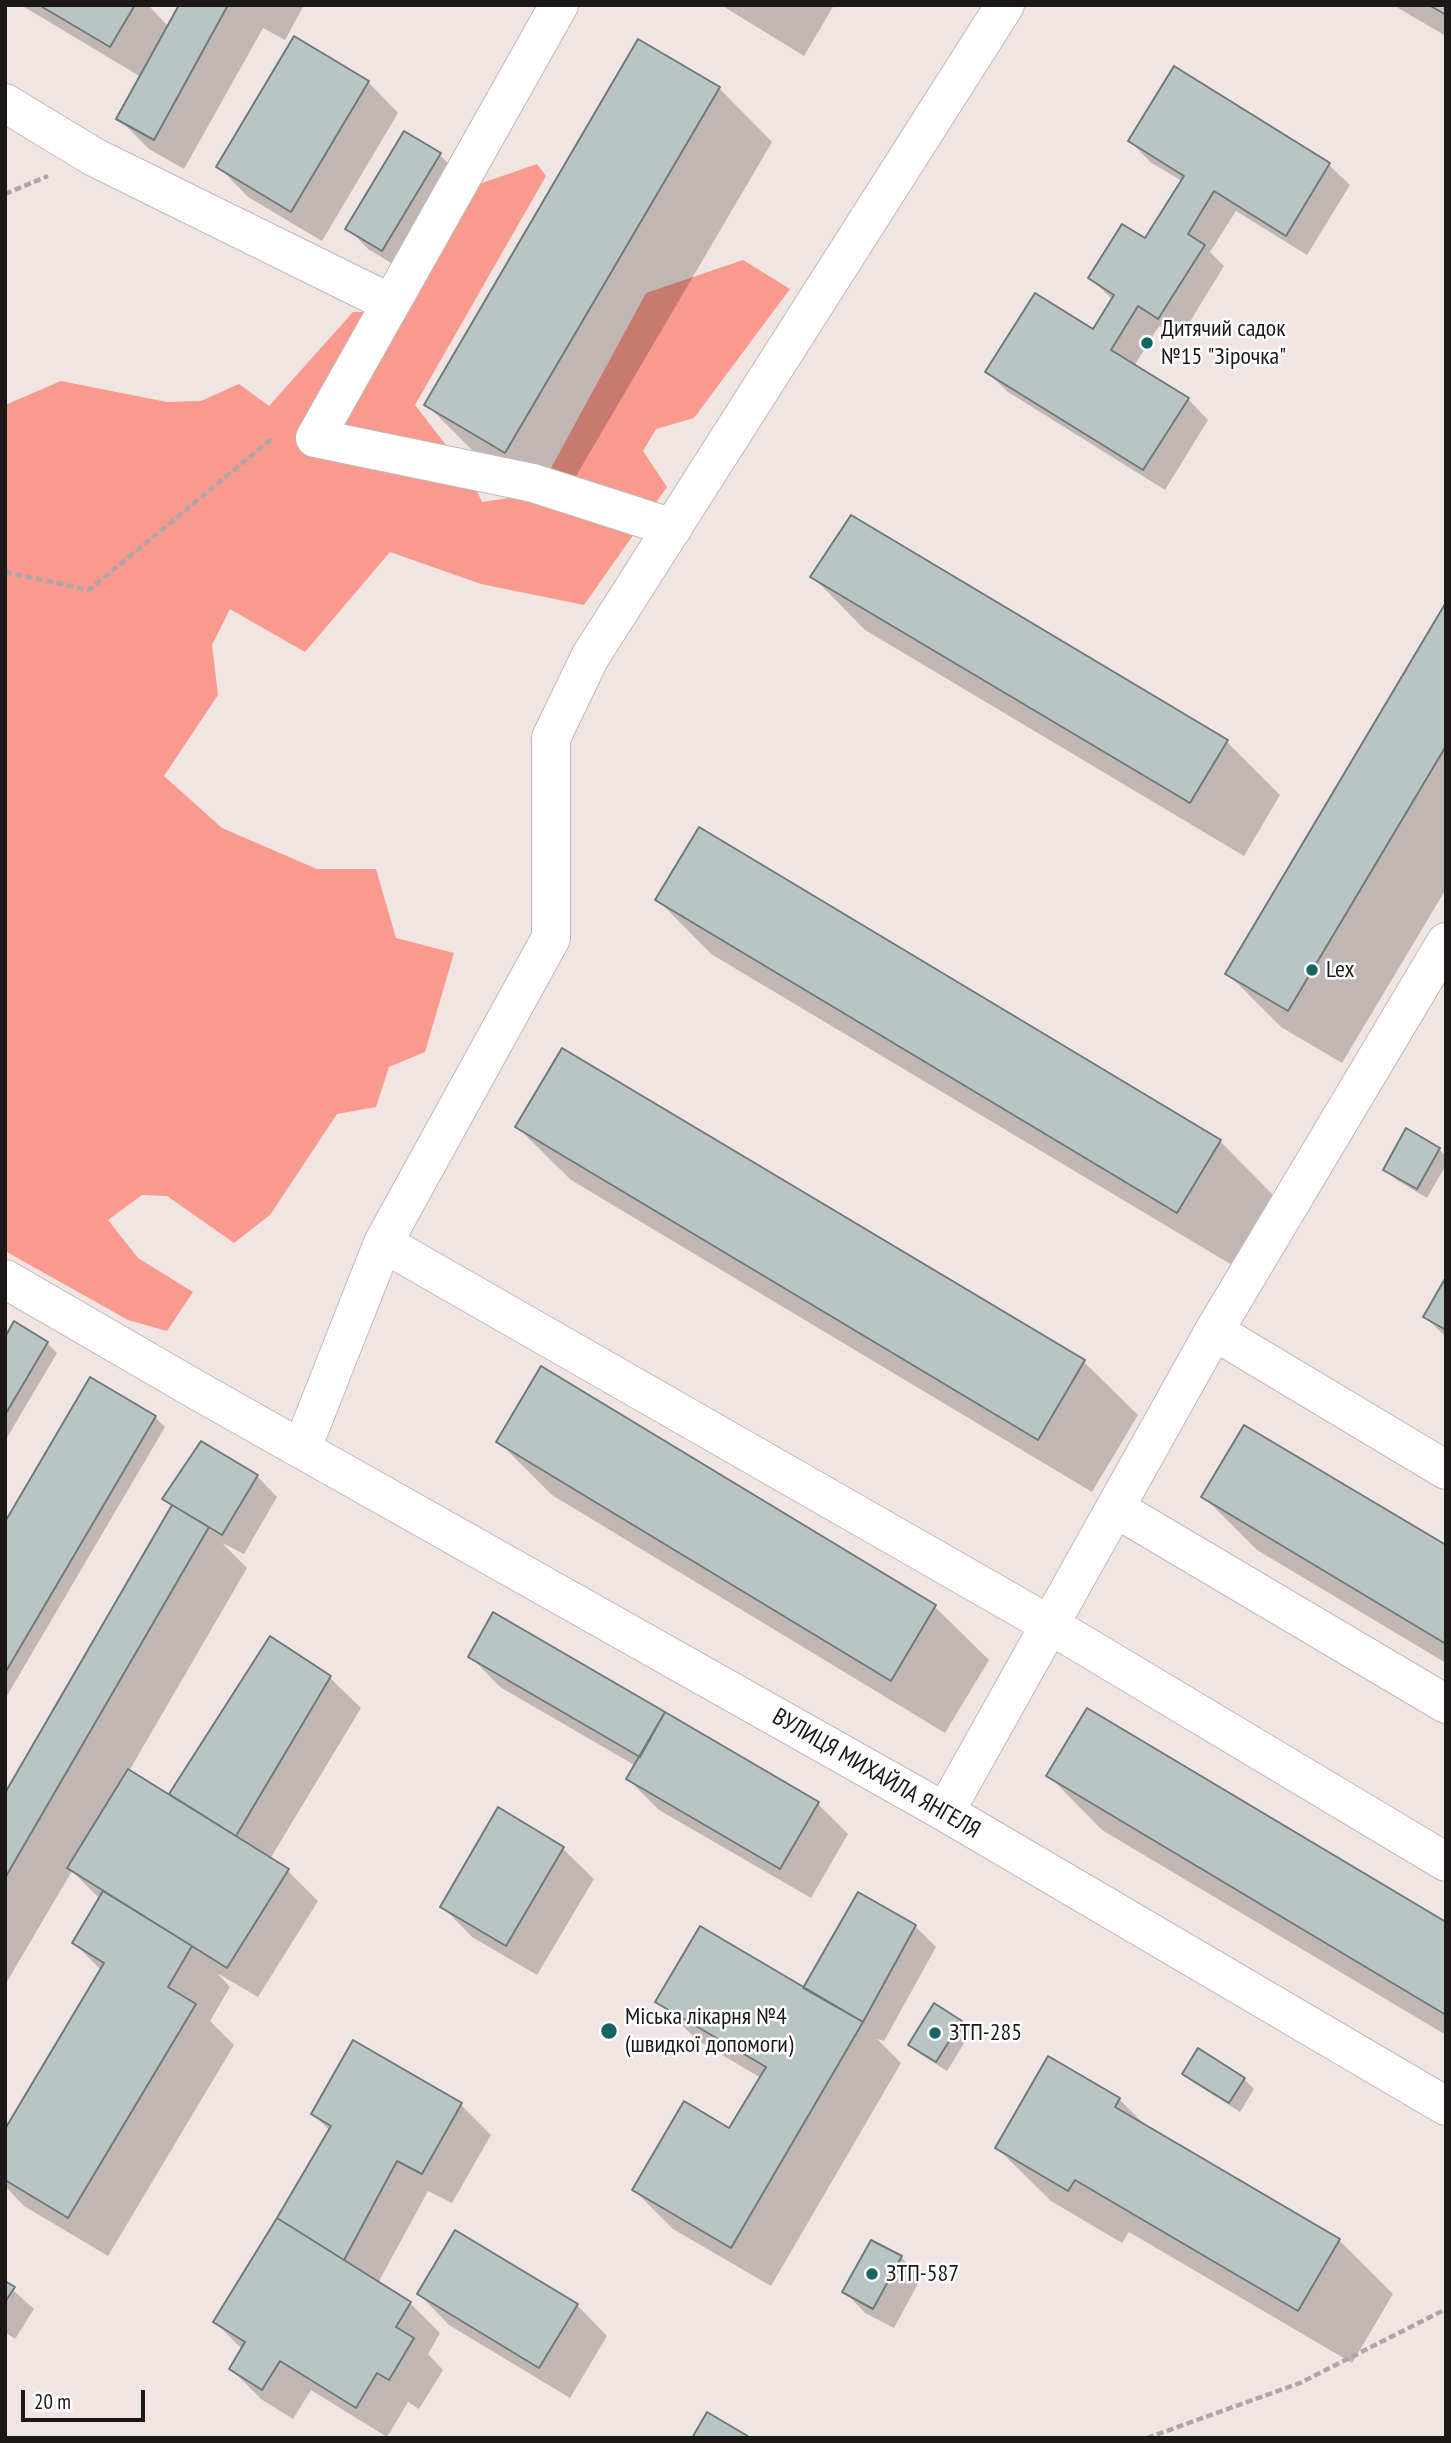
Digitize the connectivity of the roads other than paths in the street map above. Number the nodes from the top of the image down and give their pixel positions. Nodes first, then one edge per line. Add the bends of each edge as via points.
1 (559, 5) edge
2 (1006, 5) edge
3 (5, 103) edge
4 (390, 303) junction
5 (673, 528) junction
6 (1446, 942) edge
7 (383, 1243) junction
8 (5, 1279) edge
9 (1214, 1331) junction
10 (302, 1448) junction
11 (1446, 1470) edge
12 (1115, 1508) junction
13 (1049, 1625) junction
14 (1446, 1704) edge
15 (944, 1812) junction
16 (1446, 1862) edge
17 (1446, 2106) edge

1 - 4 street
2 - 5 street
3 - 4 street via 94,157
4 - 5 street via 315,438 533,483
5 - 7 street via 590,657 551,738 551,938
6 - 9 street
7 - 10 street
7 - 13 street
8 - 10 street, ВУЛИЦЯ МИХАЙЛА ЯНГЕЛЯ
9 - 11 street
9 - 12 street
10 - 15 street, ВУЛИЦЯ МИХАЙЛА ЯНГЕЛЯ
12 - 13 street
12 - 14 street
13 - 15 street
13 - 16 street
15 - 17 street, ВУЛИЦЯ МИХАЙЛА ЯНГЕЛЯ

